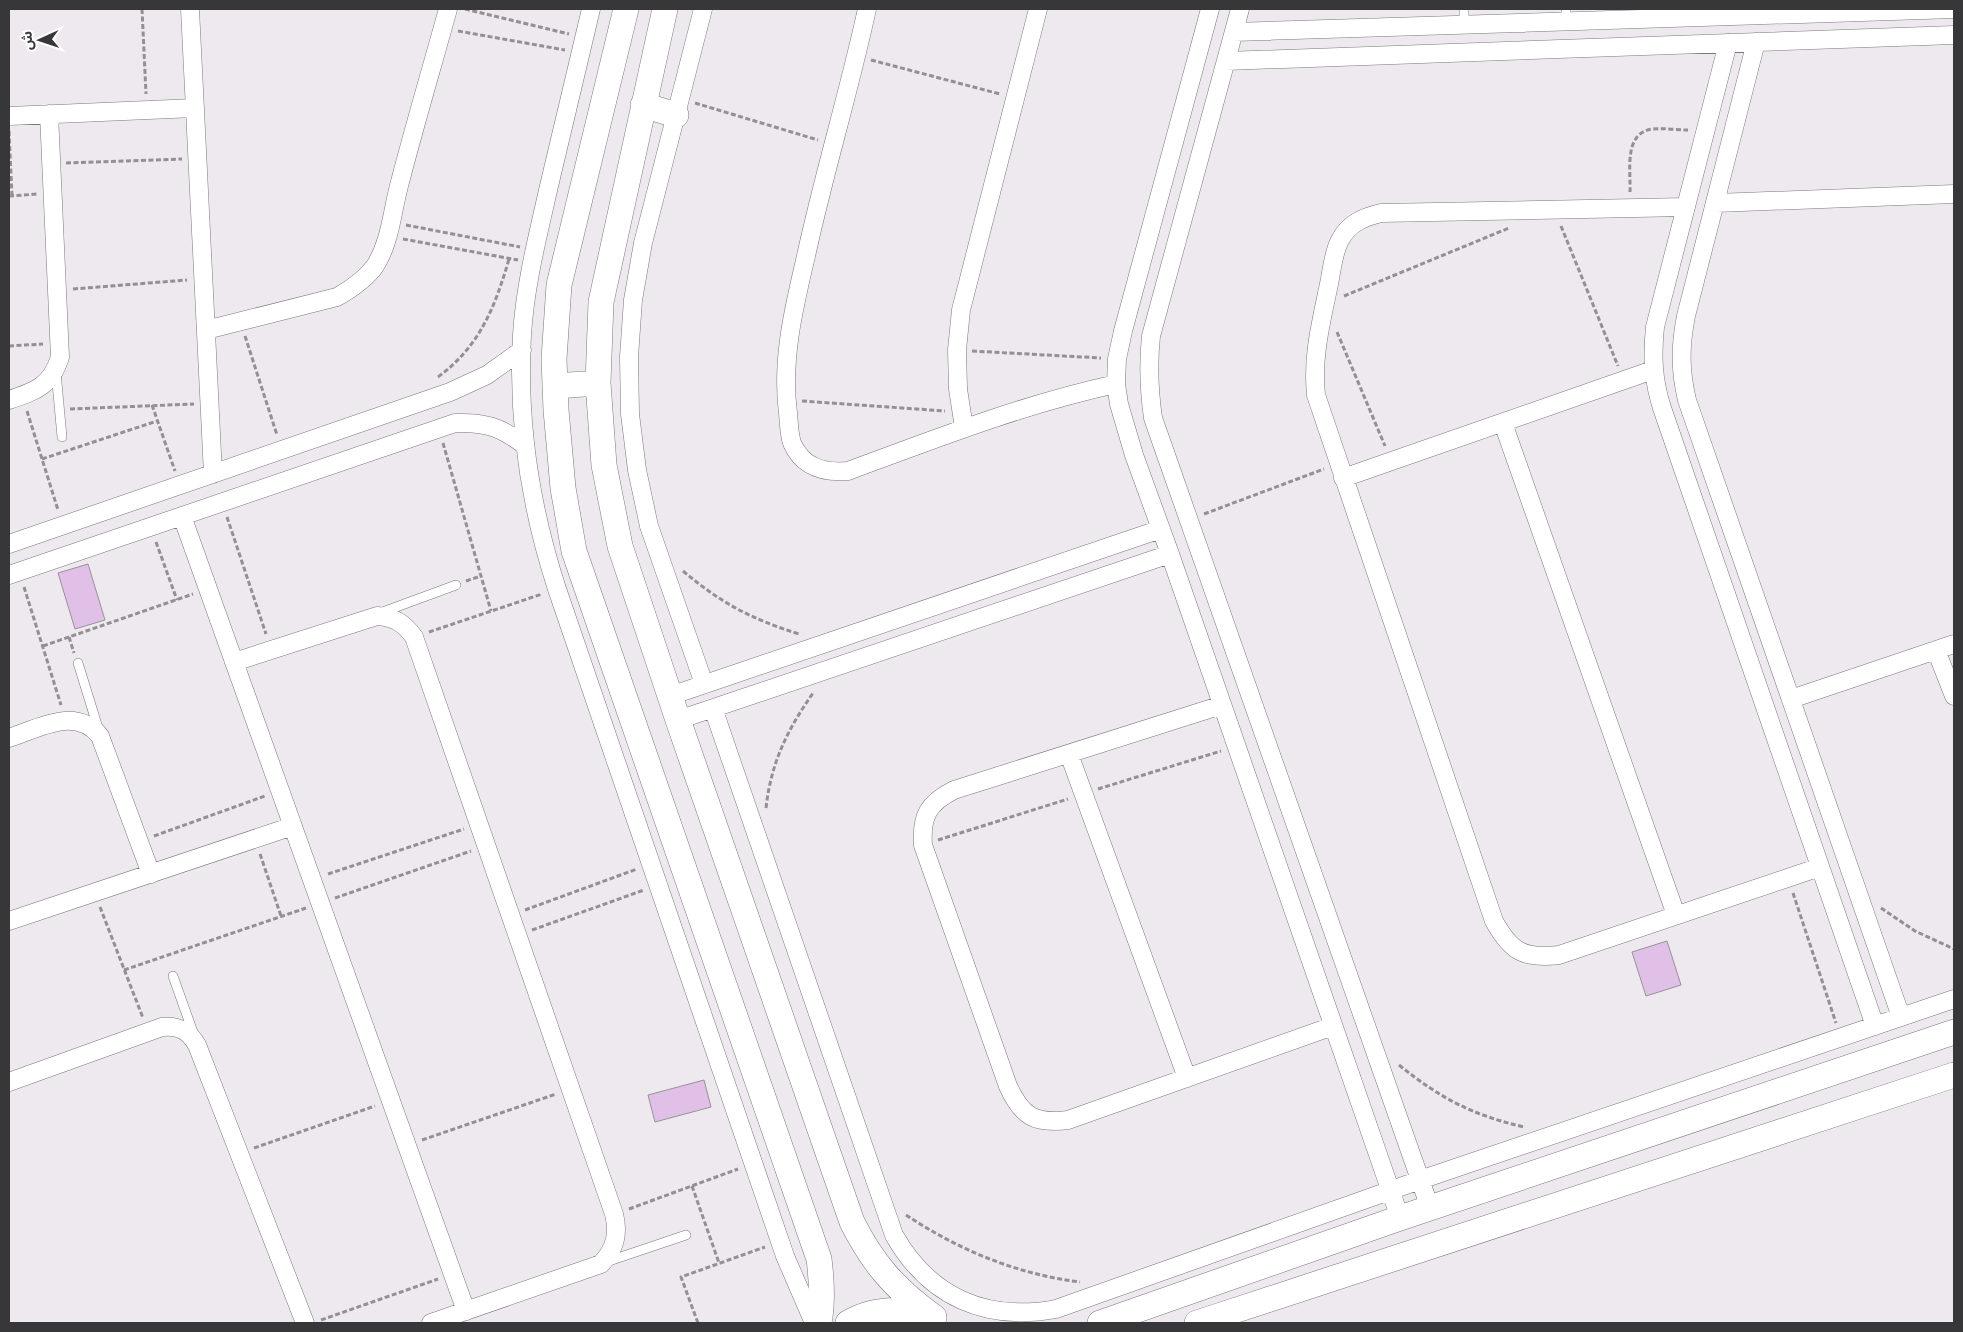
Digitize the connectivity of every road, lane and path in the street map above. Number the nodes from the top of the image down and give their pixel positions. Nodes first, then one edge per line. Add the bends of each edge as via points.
1 (142, 9) edge
2 (190, 9) edge
3 (448, 9) edge
4 (465, 9) edge
5 (591, 9) edge
6 (626, 9) edge
7 (665, 9) edge
8 (703, 9) edge
9 (867, 9) edge
10 (1038, 9) edge
11 (1210, 9) edge
12 (1240, 9) edge
13 (1954, 9) edge
14 (1566, 16) edge
15 (1464, 17) edge
16 (443, 28) junction
17 (1234, 32) junction
18 (1954, 35) edge
19 (1756, 42) junction
20 (1728, 43) junction
21 (582, 46) junction
22 (857, 56) junction
23 (1226, 61) junction
24 (1016, 98) junction
25 (643, 105) junction
26 (678, 107) junction
27 (195, 108) junction
28 (146, 110) junction
29 (49, 114) junction
30 (9, 116) edge
31 (9, 130) edge
32 (1706, 130) junction
33 (833, 144) junction
34 (198, 158) junction
35 (52, 164) junction
36 (53, 194) junction
37 (1954, 194) edge
38 (10, 196) edge
39 (1716, 203) junction
40 (1686, 207) junction
41 (1630, 208) junction
42 (1554, 210) junction
43 (1517, 225) dead end
44 (389, 229) junction
45 (533, 256) junction
46 (509, 259) junction
47 (204, 279) junction
48 (58, 290) junction
49 (1325, 304) junction
50 (241, 322) junction
51 (206, 330) junction
52 (60, 344) junction
53 (9, 346) edge
54 (522, 350) junction
55 (957, 350) junction
56 (1117, 359) junction
57 (56, 369) junction
58 (1653, 370) junction
59 (434, 380) dead end
60 (1624, 380) junction
61 (598, 383) junction
62 (1116, 384) junction
63 (555, 386) junction
64 (15, 398) edge
65 (786, 400) junction
66 (210, 403) junction
67 (152, 405) junction
68 (60, 410) junction
69 (963, 420) junction
70 (158, 421) junction
71 (1503, 423) junction
72 (438, 428) junction
73 (62, 437) dead end
74 (524, 445) junction
75 (282, 450) junction
76 (42, 459) junction
77 (1391, 461) junction
78 (1340, 471) junction
79 (213, 474) junction
80 (180, 485) junction
81 (1716, 485) junction
82 (1692, 494) junction
83 (222, 502) junction
84 (182, 516) junction
85 (1189, 520) junction
86 (63, 525) junction
87 (151, 527) junction
88 (1161, 529) junction
89 (9, 544) edge
90 (1170, 554) junction
91 (678, 567) dead end
92 (14, 574) edge
93 (456, 585) dead end
94 (208, 589) junction
95 (556, 589) junction
96 (177, 600) junction
97 (491, 611) junction
98 (368, 617) junction
99 (1225, 623) junction
100 (1197, 633) junction
101 (414, 637) junction
102 (834, 640) junction
103 (1954, 644) edge
104 (42, 646) junction
105 (272, 650) junction
106 (1936, 650) junction
107 (234, 662) junction
108 (78, 663) dead end
109 (704, 684) junction
110 (814, 691) dead end
111 (670, 696) junction
112 (1954, 696) edge
113 (1791, 699) junction
114 (1222, 705) junction
115 (713, 708) junction
116 (66, 720) junction
117 (678, 720) junction
118 (100, 736) junction
119 (9, 738) edge
120 (1069, 754) junction
121 (280, 791) junction
122 (765, 813) dead end
123 (479, 824) junction
124 (293, 826) junction
125 (255, 839) junction
126 (139, 841) junction
127 (650, 864) junction
128 (1820, 867) junction
129 (151, 874) junction
130 (1788, 878) junction
131 (312, 880) junction
132 (658, 884) junction
133 (1856, 885) junction
134 (94, 893) junction
135 (510, 915) junction
136 (281, 916) dead end
137 (1676, 916) junction
138 (9, 921) edge
139 (518, 936) junction
140 (1954, 949) edge
141 (173, 976) dead end
142 (1954, 999) edge
143 (1902, 1017) junction
144 (1334, 1026) junction
145 (1875, 1026) junction
146 (148, 1032) junction
147 (1954, 1032) edge
148 (1841, 1038) junction
149 (197, 1045) junction
150 (1396, 1063) dead end
151 (1954, 1075) edge
152 (1187, 1078) junction
153 (9, 1082) edge
154 (570, 1089) junction
155 (391, 1100) junction
156 (1527, 1128) dead end
157 (407, 1145) junction
158 (239, 1153) junction
159 (753, 1164) junction
160 (1420, 1180) junction
161 (692, 1186) junction
162 (1391, 1192) junction
163 (880, 1195) junction
164 (1430, 1208) junction
165 (614, 1214) junction
166 (1400, 1218) junction
167 (686, 1235) dead end
168 (780, 1242) junction
169 (719, 1263) junction
170 (600, 1264) junction
171 (453, 1274) junction
172 (1084, 1282) dead end
173 (466, 1311) junction
174 (941, 1320) edge
175 (312, 1322) edge
176 (431, 1323) edge
177 (698, 1323) edge
178 (814, 1323) edge
179 (819, 1323) edge
180 (848, 1323) edge
181 (1100, 1323) edge
182 (1198, 1323) edge

1 - 28 path
2 - 27 street
3 - 16 street
4 - 21 path
5 - 21 street
6 - 63 street via 559,285
7 - 25 street
8 - 26 street
9 - 22 street
10 - 24 street
11 - 56 street
12 - 17 street
13 - 14 street
14 - 15 street
15 - 17 street
16 - 21 path
16 - 44 street
17 - 23 street
18 - 19 street
19 - 20 street
19 - 39 street
20 - 23 street
20 - 32 street
21 - 45 street
22 - 24 path
22 - 33 street
23 - 85 street via 1151,336 1148,363 1153,418
24 - 55 street via 961,310
25 - 26 street
25 - 61 street via 601,302
26 - 33 path
26 - 109 street via 643,243 633,300 630,414 649,526
27 - 28 street
27 - 34 street
28 - 29 street
29 - 30 street
29 - 35 street
31 - 38 path
32 - 40 street
32 - 41 path via 1652,129 1638,135 1632,148
33 - 65 street via 790,326
34 - 35 path
34 - 47 street
35 - 36 street
36 - 38 path
36 - 48 street
37 - 39 street
39 - 81 street via 1681,337 1680,358 1687,400
40 - 41 street
40 - 58 street via 1655,327
41 - 42 street
42 - 49 street via 1381,213 1364,217 1340,239
42 - 60 path
43 - 49 path
44 - 45 path
44 - 46 path
44 - 50 street via 374,266 351,289 321,302
45 - 46 path
45 - 54 street
46 - 59 path via 498,298 488,319 462,356
47 - 48 path
47 - 51 street
48 - 52 street
49 - 77 path
49 - 78 street via 1315,348 1316,395
50 - 51 street
50 - 75 path
51 - 66 street
52 - 53 path
52 - 57 street
54 - 74 street
54 - 75 street via 487,375 450,392
55 - 56 path
55 - 69 street
56 - 62 street
57 - 64 street via 42,387
57 - 68 lane
58 - 60 street
58 - 82 street via 1656,389
60 - 71 street
61 - 63 street
61 - 111 street via 604,465 616,530
62 - 69 street
62 - 88 street via 1125,428
63 - 179 street via 563,488 574,551 812,1236 822,1283
64 - 76 path
65 - 69 path
65 - 69 street via 792,442 801,457 814,468 831,473 848,471
66 - 67 path
66 - 79 street
67 - 68 path
67 - 70 path
68 - 73 lane
70 - 76 path
70 - 80 path
71 - 77 street
71 - 137 street
72 - 74 street via 455,423 483,424 509,434
72 - 83 street
72 - 97 path
74 - 95 street via 536,518
75 - 79 street
76 - 86 path
77 - 78 street
78 - 85 path
78 - 137 street via 1494,921 1504,939 1520,951 1539,957 1559,955
79 - 80 street
80 - 86 street
81 - 82 street
81 - 113 street
82 - 128 street
83 - 84 street
83 - 105 path
84 - 87 street
84 - 94 street
85 - 99 street
86 - 89 street
87 - 92 street
87 - 96 path
88 - 90 street
88 - 102 street
90 - 100 street
90 - 115 street
91 - 102 path via 712,595 766,624
92 - 104 path
93 - 98 lane
94 - 96 path
94 - 107 street
95 - 97 path
95 - 127 street
96 - 104 path
97 - 101 path
98 - 101 street via 395,619
98 - 105 street
99 - 100 street
99 - 160 street
100 - 114 street
101 - 123 street
102 - 109 street
103 - 106 street
104 - 116 path
105 - 107 street
106 - 112 street
106 - 113 street
107 - 121 street
108 - 118 lane
109 - 111 street
110 - 122 path via 794,720 779,752 768,786
111 - 117 street
113 - 133 street
114 - 120 street
114 - 144 street
115 - 117 street
115 - 163 street
116 - 118 street via 82,721
116 - 119 street
117 - 174 street via 852,1222 863,1245 894,1285
118 - 126 street
120 - 152 street
120 - 152 street via 946,794 927,811 922,827 923,845 1008,1086 1016,1104 1030,1117 1049,1122 1068,1120
121 - 124 street
121 - 126 path
123 - 131 path
123 - 135 street
124 - 125 street
124 - 131 street
125 - 129 street
125 - 136 path
126 - 129 street
127 - 132 street
127 - 135 path
128 - 130 street
128 - 145 street
129 - 134 street
130 - 137 street
130 - 148 path
131 - 155 street
132 - 139 path
132 - 159 street
133 - 140 path via 1915,931
133 - 143 street
134 - 138 street
134 - 146 path
135 - 139 street
139 - 154 street
141 - 149 lane
142 - 143 street
143 - 145 street
144 - 152 street
144 - 162 street
145 - 148 street
146 - 149 street via 176,1027 189,1033
146 - 153 street
147 - 164 street
148 - 160 street
149 - 158 street
150 - 156 path via 1457,1105 1491,1119
151 - 182 street
154 - 157 path
154 - 165 street
155 - 157 street
155 - 158 path
157 - 171 street
158 - 175 street
159 - 161 path
159 - 168 street
160 - 162 street
160 - 164 street
161 - 165 path
161 - 169 path
162 - 163 street via 1056,1309 1020,1314 967,1303 924,1276 902,1250
162 - 166 street
163 - 172 path via 928,1230 980,1256 1036,1274
164 - 166 street
165 - 170 street via 616,1241
166 - 181 street
167 - 170 lane
168 - 169 path
168 - 178 street
169 - 177 path via 681,1277
170 - 173 street
171 - 173 street
171 - 175 path
173 - 176 street
174 - 180 street via 914,1311 894,1310 873,1313

